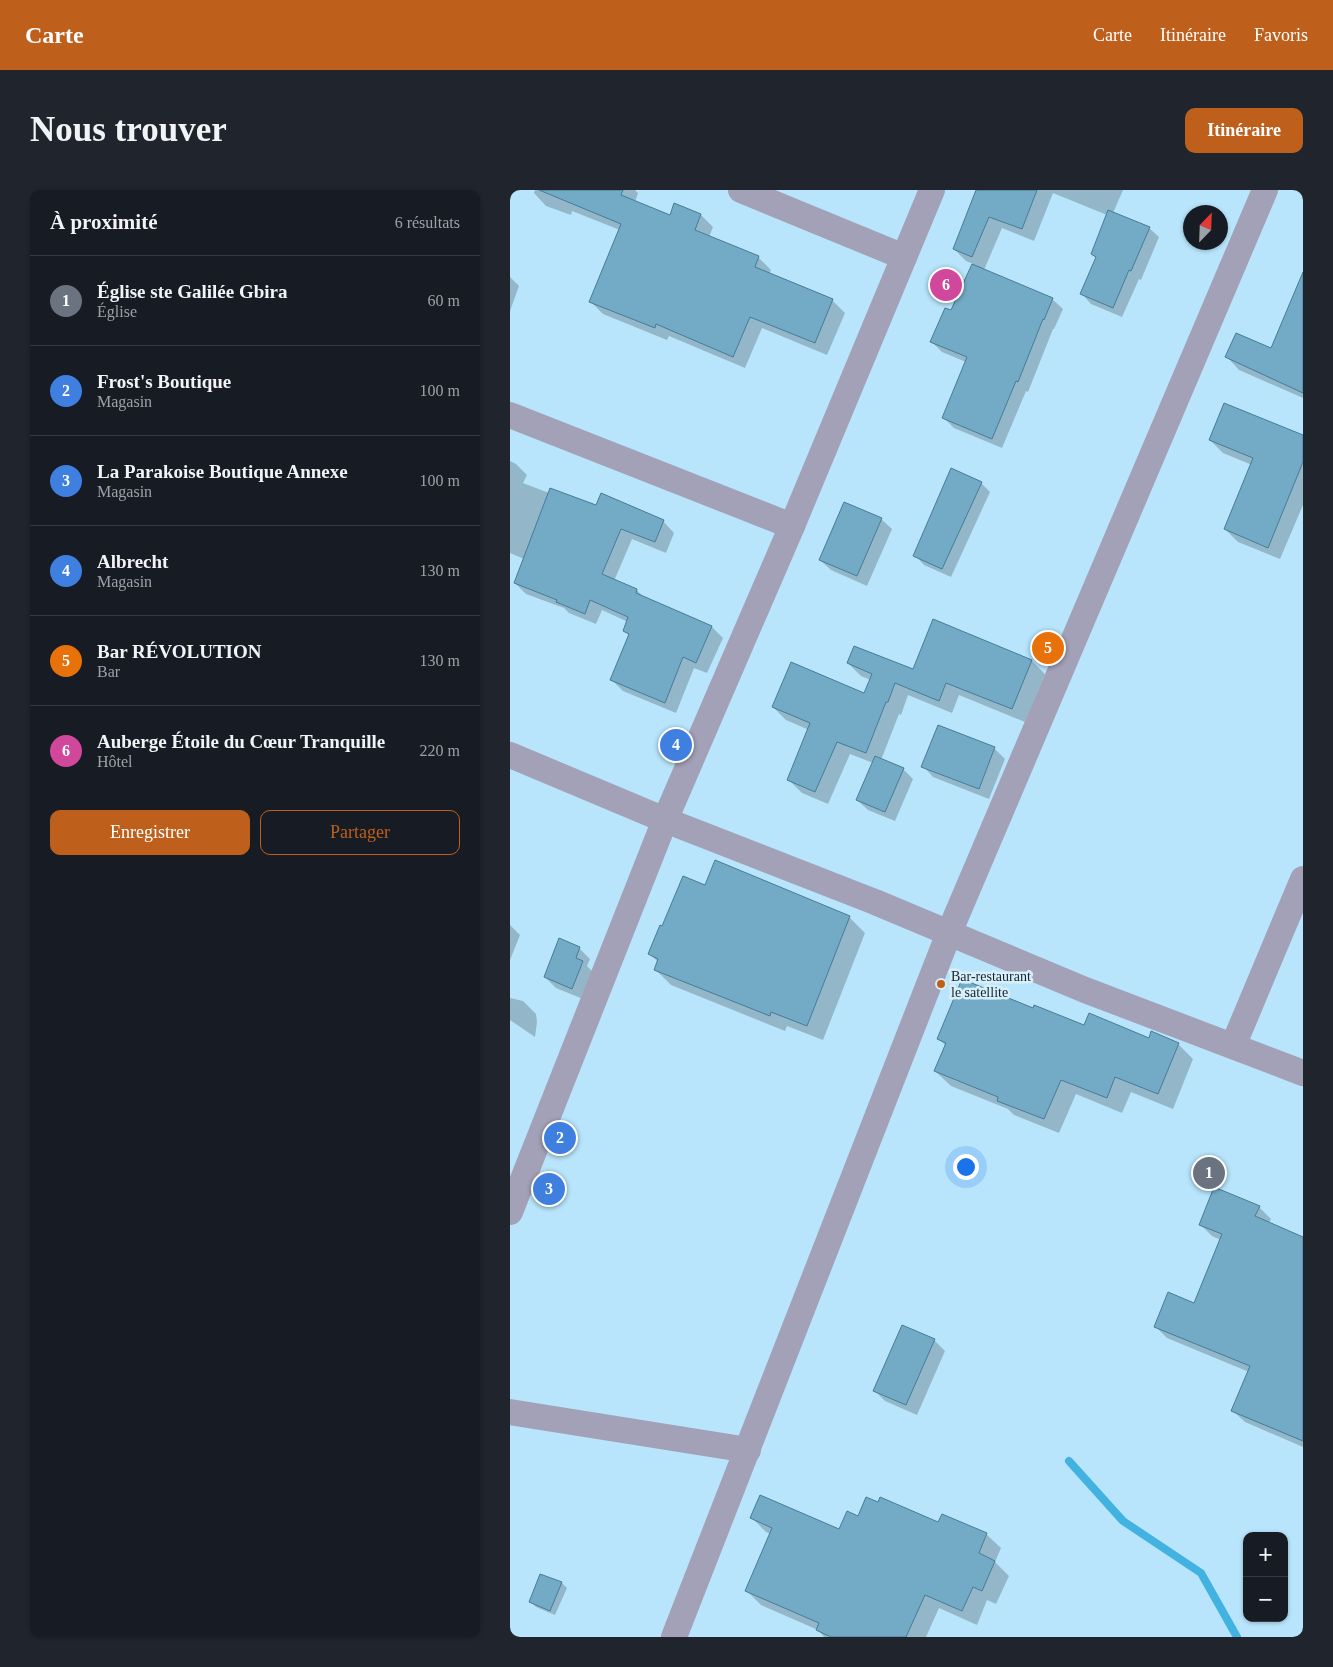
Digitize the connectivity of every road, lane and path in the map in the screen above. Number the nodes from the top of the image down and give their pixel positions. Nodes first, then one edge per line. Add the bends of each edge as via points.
1 (740, 190) edge
2 (932, 190) edge
3 (1265, 190) edge
4 (904, 257) junction
5 (510, 414) edge
6 (792, 526) junction
7 (510, 755) edge
8 (665, 820) junction
9 (1303, 879) edge
10 (950, 933) junction
11 (1233, 1046) junction
12 (1303, 1073) edge
13 (510, 1212) edge
14 (510, 1412) edge
15 (748, 1450) junction
16 (674, 1637) edge

1 - 4 street
2 - 4 street
3 - 10 street
4 - 6 street
5 - 6 street
6 - 8 street
7 - 8 street
8 - 10 street
8 - 13 street
9 - 11 street
10 - 11 street via 1085,990
10 - 15 street
11 - 12 street
14 - 15 street
15 - 16 street

